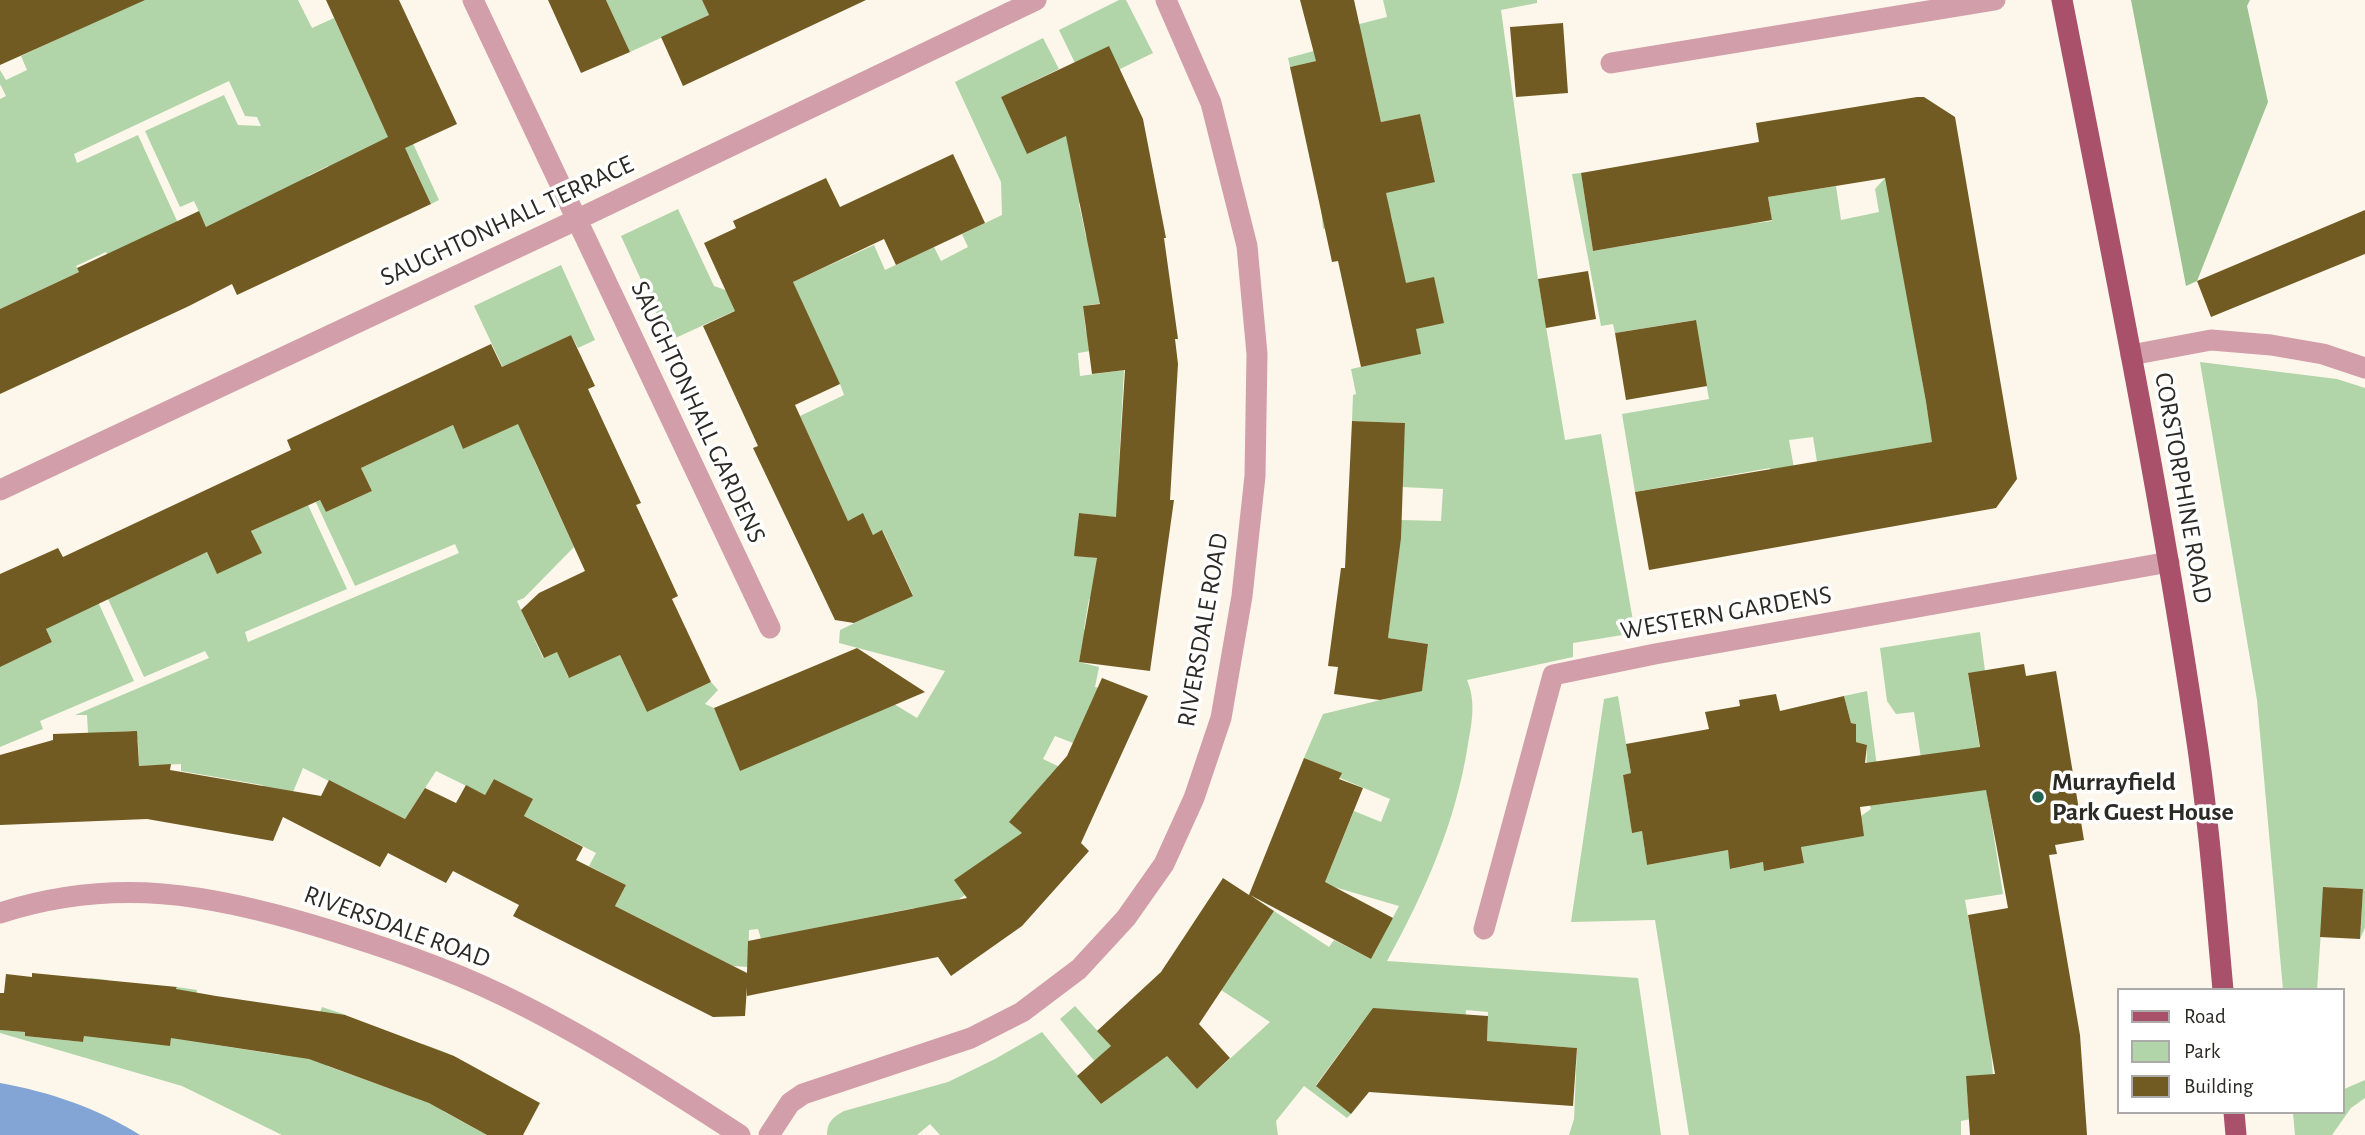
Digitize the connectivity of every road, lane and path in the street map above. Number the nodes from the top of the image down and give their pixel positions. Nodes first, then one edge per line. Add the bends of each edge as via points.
1 (473, 0) edge
2 (1036, 0) edge
3 (1166, 0) edge
4 (1995, 0) edge
5 (2062, 0) edge
6 (1611, 63) dead end
7 (576, 220) junction
8 (2131, 355) junction
9 (2365, 368) edge
10 (0, 490) edge
11 (2169, 562) junction
12 (770, 628) dead end
13 (0, 913) edge
14 (1484, 929) dead end
15 (2223, 988) edge
16 (2234, 1114) edge
17 (740, 1135) edge
18 (769, 1135) edge
19 (2236, 1135) edge

1 - 7 street, SAUGHTONHALL GARDENS
2 - 7 street, SAUGHTONHALL TERRACE
3 - 18 street, RIVERSDALE ROAD via 1211,103 1247,246 1257,354 1255,476 1242,596 1221,718 1194,798 1164,864 1126,918 1079,969 1022,1012 971,1038 803,1094 790,1103
4 - 6 street
5 - 8 main road, CORSTORPHINE ROAD
7 - 10 street, SAUGHTONHALL TERRACE
7 - 12 street, SAUGHTONHALL GARDENS
8 - 9 street via 2211,340 2323,354
8 - 11 main road, CORSTORPHINE ROAD
11 - 14 street, WESTERN GARDENS via 1553,675
11 - 15 main road, CORSTORPHINE ROAD via 2195,725
13 - 17 street, RIVERSDALE ROAD via 71,896 169,893 281,915 425,962 501,995 567,1028
16 - 19 main road

